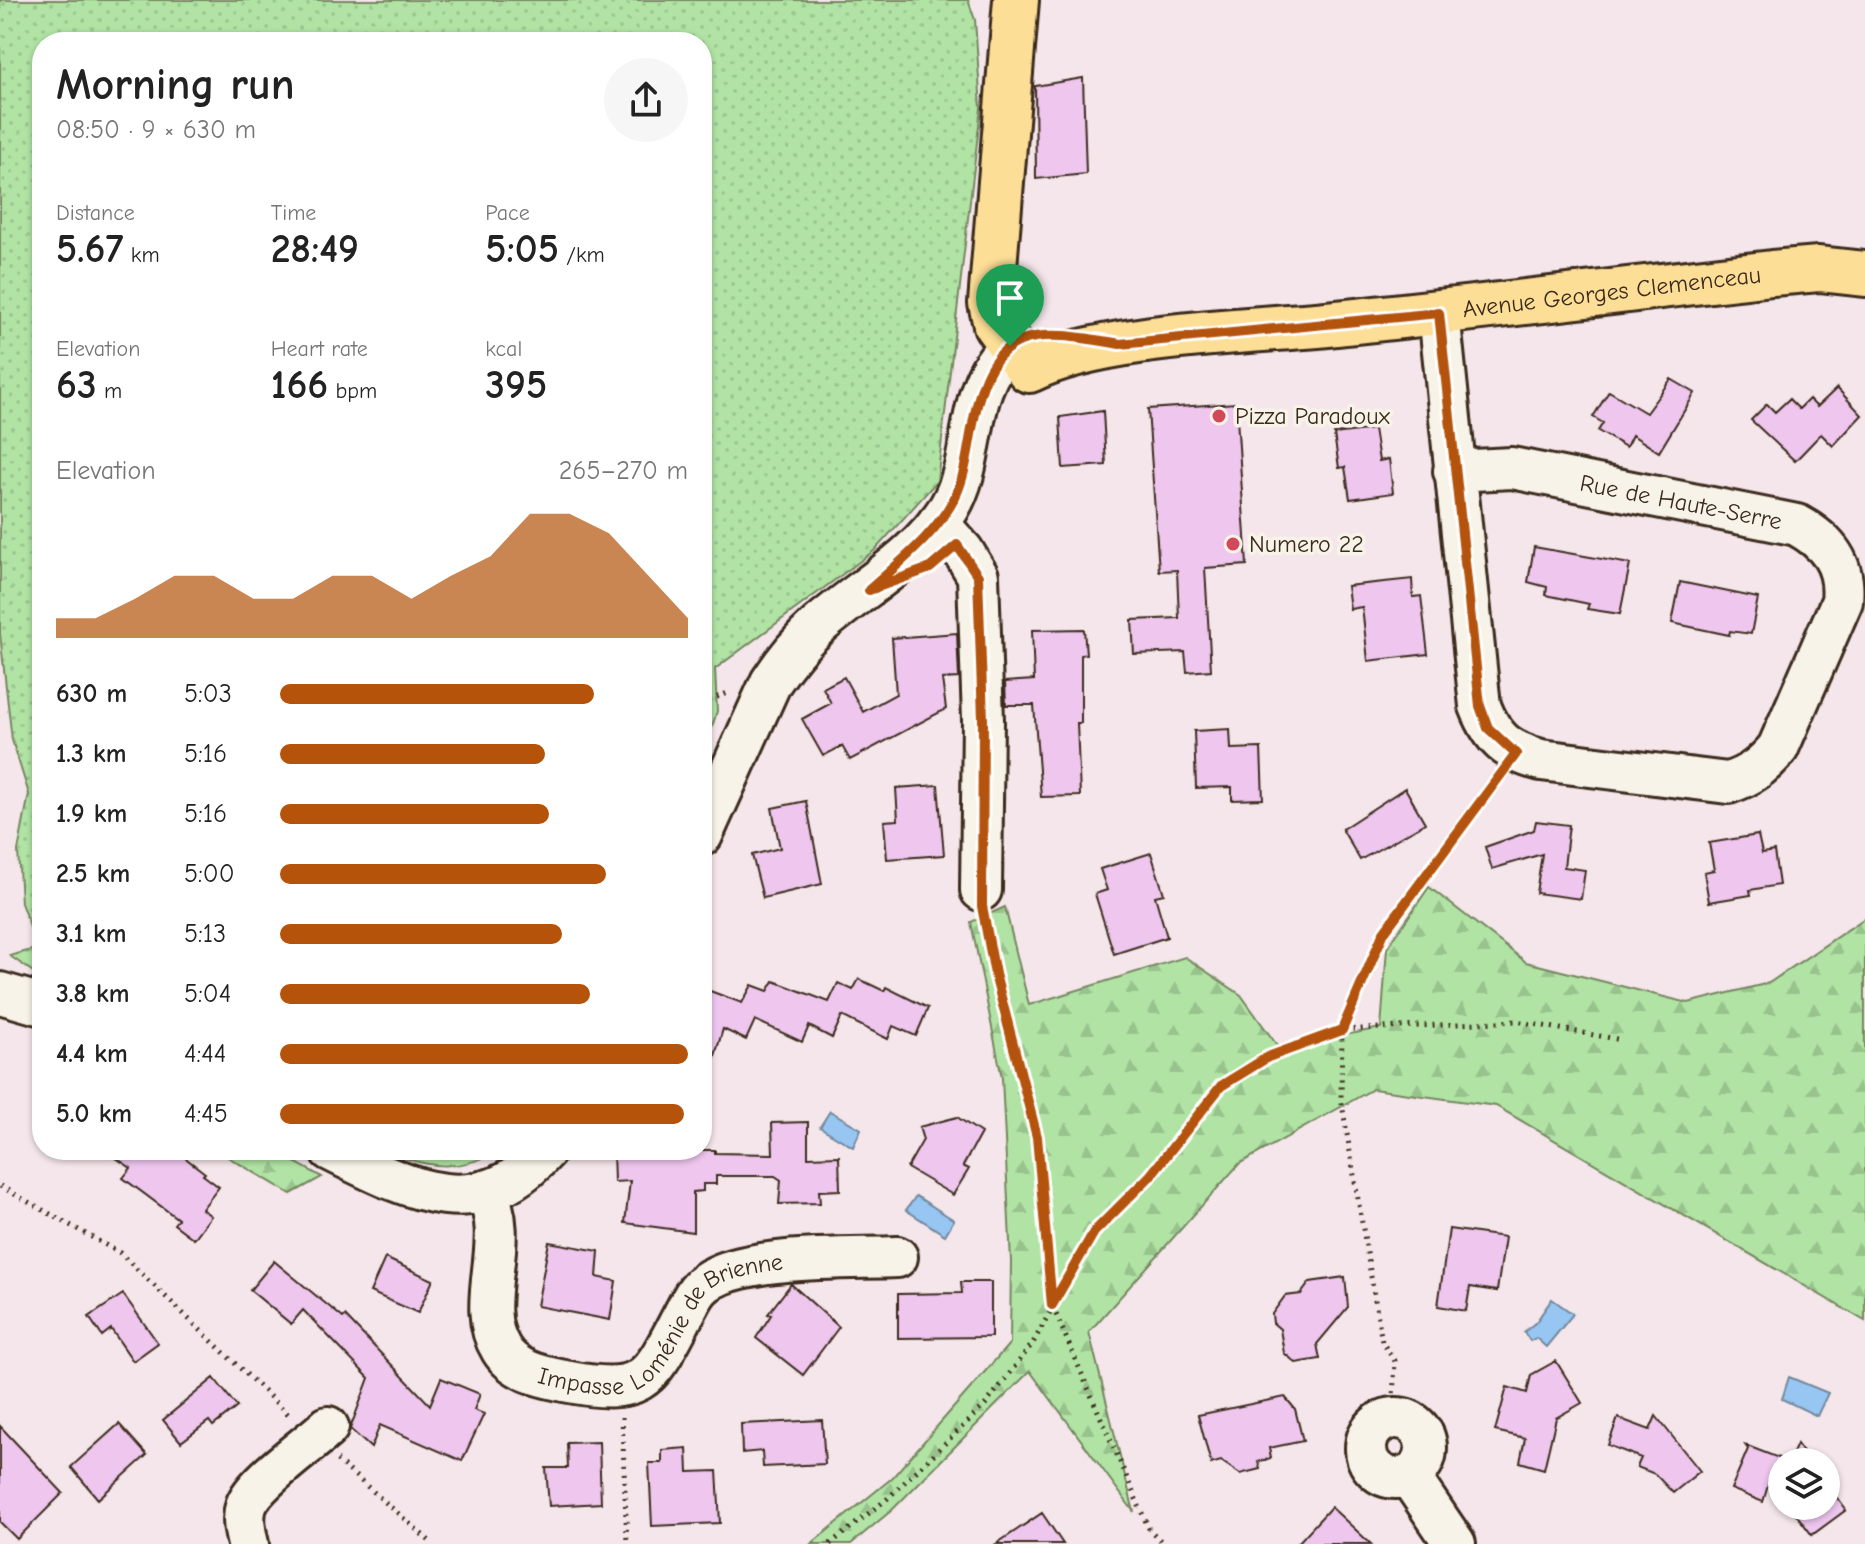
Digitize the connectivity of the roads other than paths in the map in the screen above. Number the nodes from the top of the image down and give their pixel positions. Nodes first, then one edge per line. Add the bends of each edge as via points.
1 (1016, 0) edge
2 (1865, 274) edge
3 (1439, 313) junction
4 (1019, 358) junction
5 (1454, 471) junction
6 (948, 534) junction
7 (712, 813) edge
8 (981, 890) road end
9 (0, 993) edge
10 (32, 1002) edge
11 (351, 1160) edge
12 (535, 1160) edge
13 (485, 1191) junction
14 (897, 1257) dead end
15 (1392, 1417) road end
16 (321, 1433) road end
17 (248, 1544) edge
18 (1455, 1544) edge

1 - 4 main road via 991,303 996,325
2 - 3 main road, Avenue Georges Clemenceau via 1819,269 1772,273
3 - 4 main road, Avenue Georges Clemenceau via 1120,344 1033,335
3 - 5 street
4 - 6 street via 991,366 979,390
5 - 5 street, Rue de Haute-Serre via 1480,706 1488,728 1516,754 1728,783 1748,777 1778,748 1842,601 1845,579 1820,537 1797,525 1512,468
6 - 7 street via 930,568 869,590 819,625 777,672
6 - 8 street via 978,576
9 - 10 street
11 - 13 street via 413,1190 441,1195
12 - 13 street via 516,1177
13 - 14 street, Impasse Loménie de Brienne via 496,1209 491,1332 503,1354 540,1376 601,1388 621,1388 650,1375 699,1285 721,1274 780,1263
15 - 18 street via 1409,1420 1422,1431 1427,1448 1422,1465 1409,1476
16 - 17 street via 247,1504

